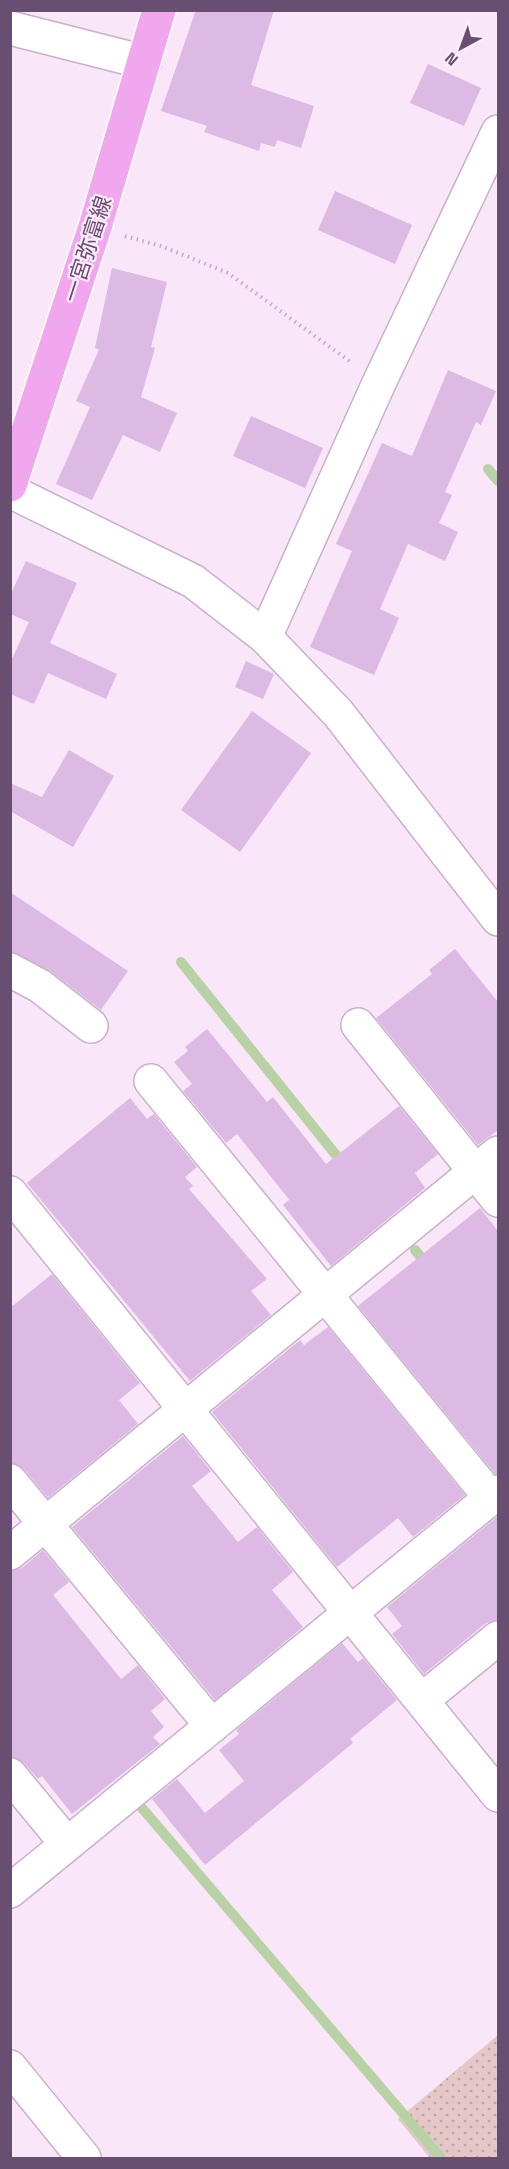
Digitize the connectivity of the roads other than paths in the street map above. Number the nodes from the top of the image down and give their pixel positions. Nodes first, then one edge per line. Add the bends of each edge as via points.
1 (159, 10) edge
2 (10, 28) edge
3 (144, 62) junction
4 (498, 132) edge
5 (10, 485) edge
6 (10, 491) edge
7 (265, 637) junction
8 (498, 919) edge
9 (10, 970) edge
10 (358, 1025) dead end
11 (91, 1026) dead end
12 (151, 1081) dead end
13 (487, 1162) edge
14 (10, 1193) edge
15 (498, 1200) edge
16 (326, 1295) junction
17 (186, 1409) junction
18 (10, 1481) edge
19 (495, 1495) edge
20 (45, 1524) junction
21 (10, 1553) edge
22 (351, 1612) junction
23 (498, 1638) edge
24 (422, 1700) junction
25 (212, 1726) junction
26 (10, 1775) edge
27 (498, 1795) edge
28 (68, 1844) junction
29 (10, 1891) edge
30 (10, 2067) edge
31 (84, 2158) edge

1 - 3 main road, 一宮弥富線
2 - 3 street
3 - 5 main road, 一宮弥富線 via 95,227
4 - 7 street
6 - 7 street via 193,581
7 - 8 street via 338,713
9 - 11 street via 40,986
10 - 13 street
12 - 16 street
13 - 15 street
13 - 16 street
14 - 17 street
16 - 17 street
16 - 19 street
17 - 20 street
17 - 22 street
18 - 20 street
19 - 22 street
20 - 21 street
20 - 25 street
22 - 24 street
22 - 25 street
23 - 24 street
24 - 27 street
25 - 28 street
26 - 28 street
28 - 29 street
30 - 31 street

